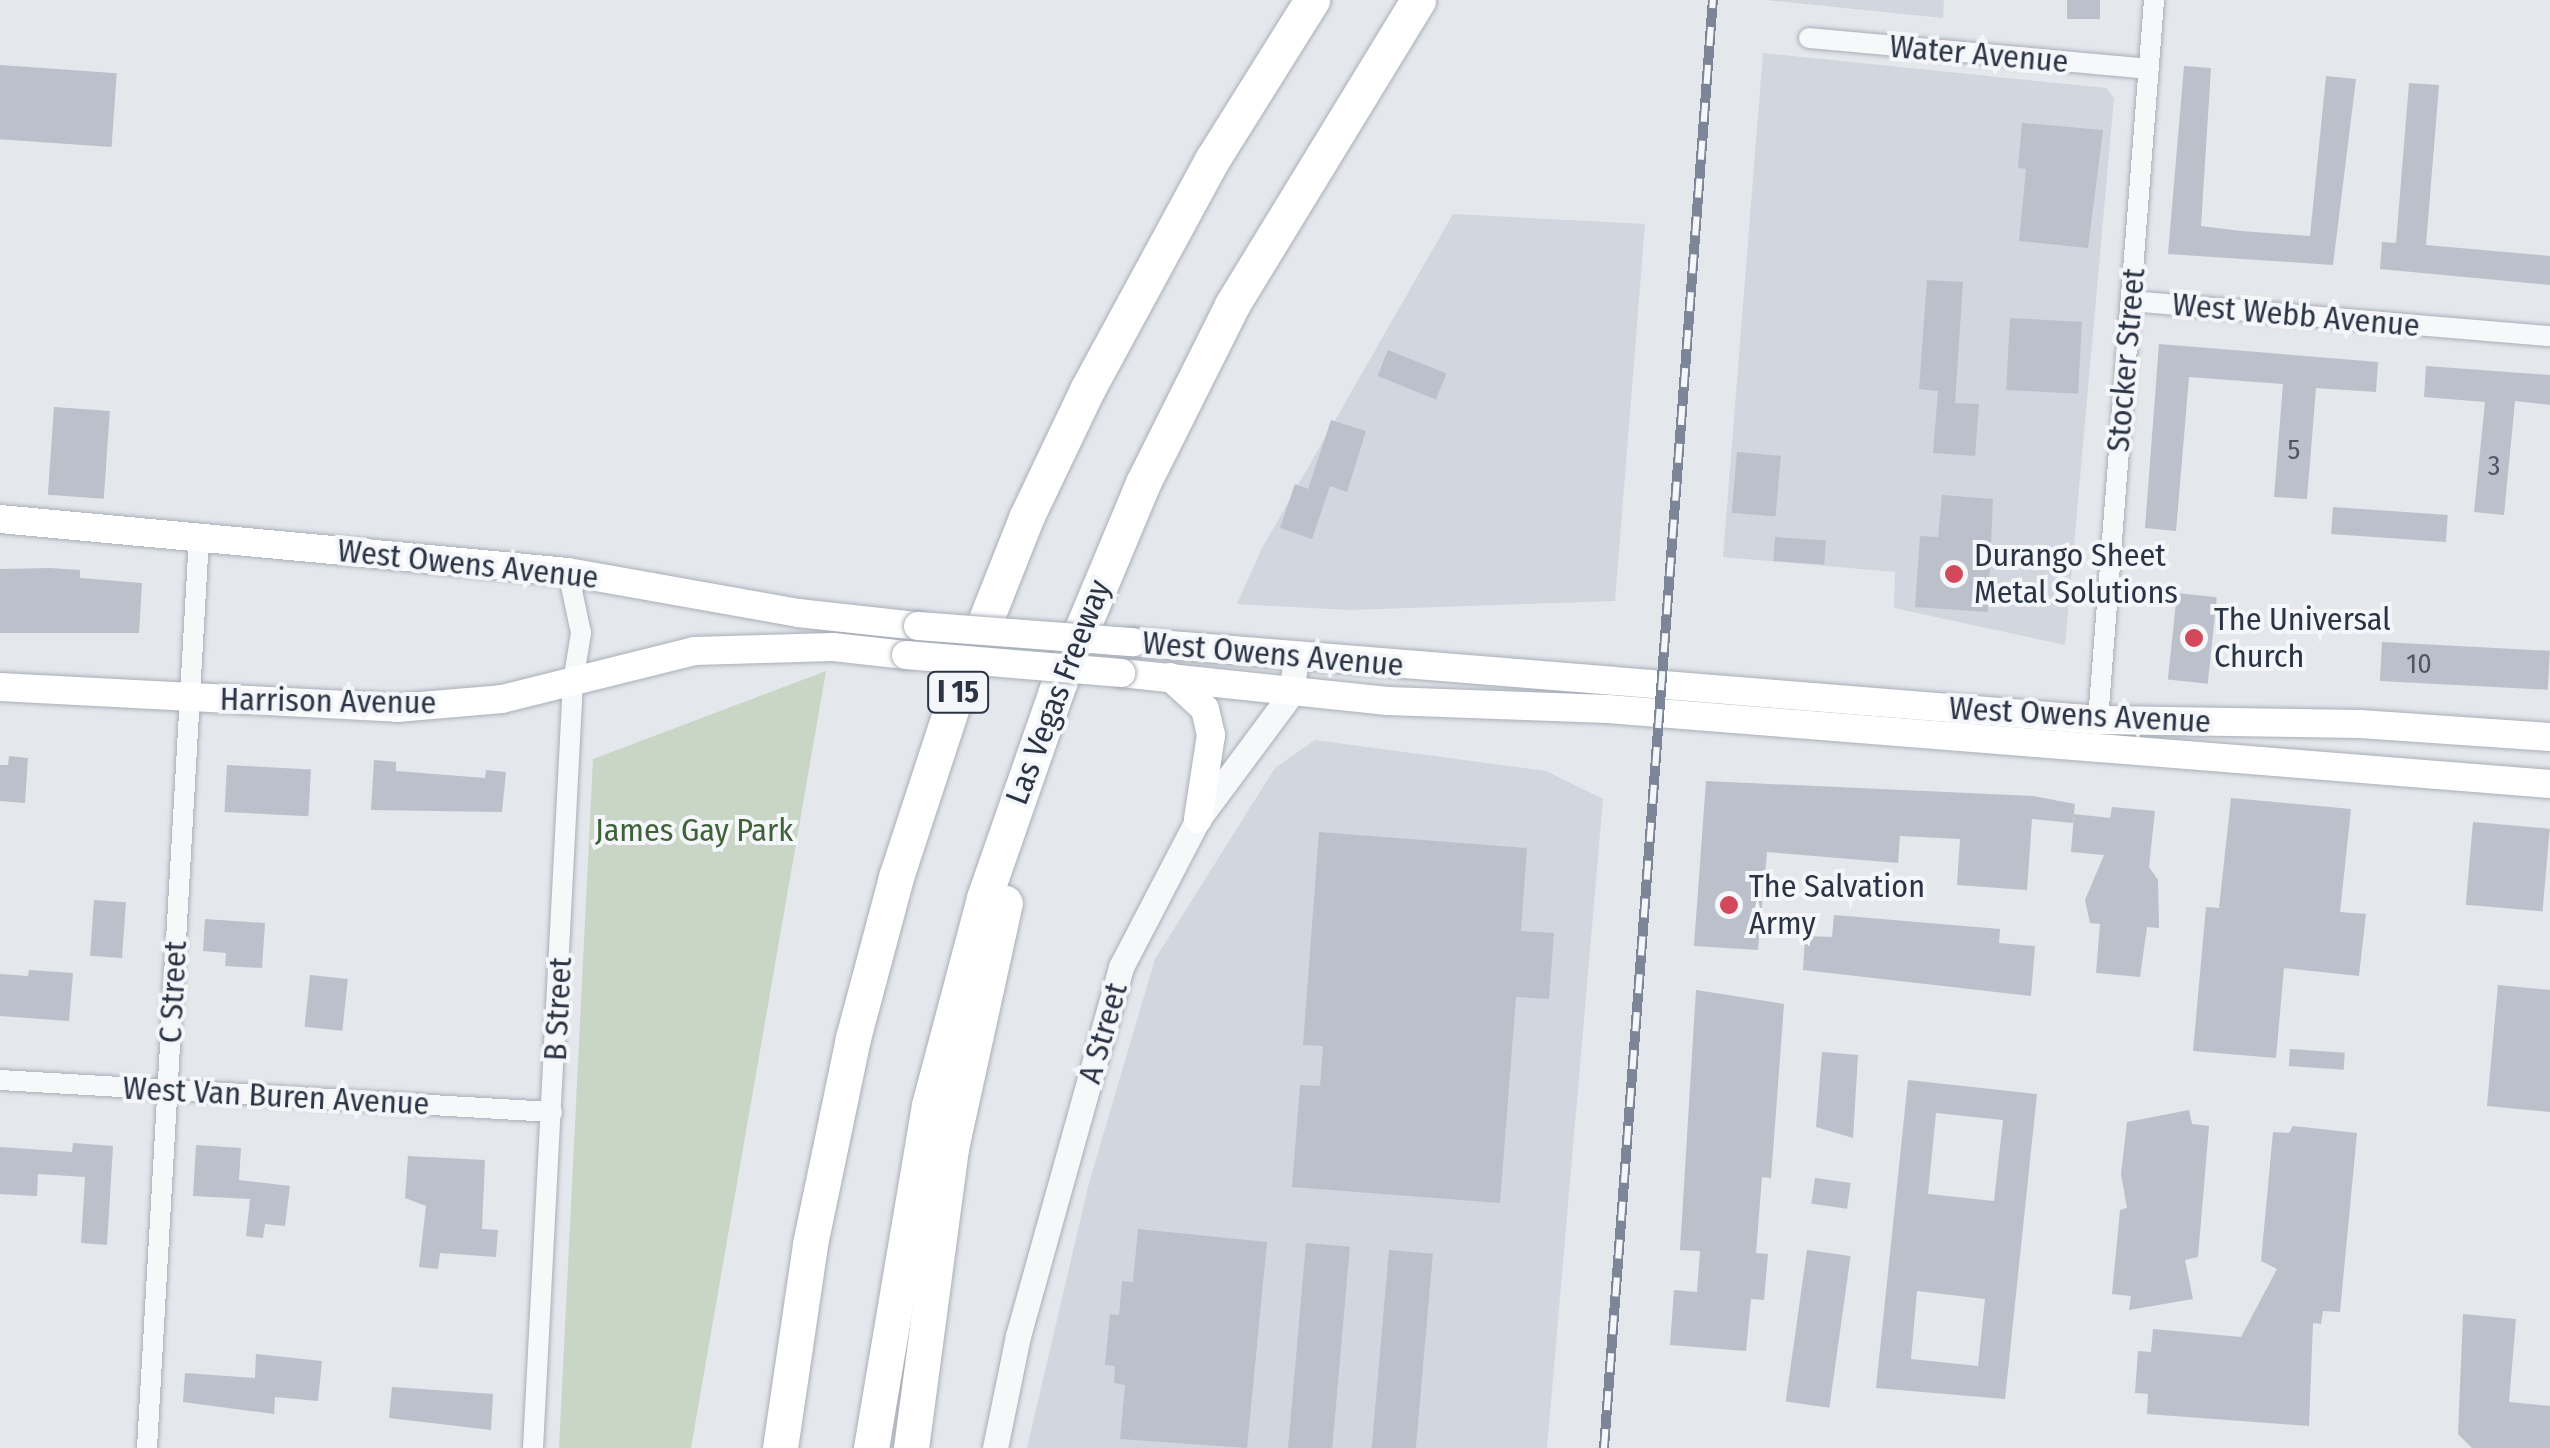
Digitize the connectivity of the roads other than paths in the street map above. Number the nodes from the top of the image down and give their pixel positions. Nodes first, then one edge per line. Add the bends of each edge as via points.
1 (1312, 0) edge
2 (1418, 0) edge
3 (2154, 0) edge
4 (1810, 38) dead end
5 (2149, 69) junction
6 (2131, 301) junction
7 (2550, 336) edge
8 (0, 519) edge
9 (199, 537) junction
10 (568, 572) junction
11 (1296, 656) junction
12 (650, 658) joint
13 (1169, 676) junction
14 (573, 682) junction
15 (0, 688) edge
16 (1056, 691) junction
17 (1291, 694) junction
18 (190, 699) junction
19 (2098, 720) junction
20 (2360, 724) junction
21 (2550, 737) edge
22 (2357, 767) junction
23 (2550, 784) edge
24 (1198, 819) junction
25 (0, 1080) edge
26 (167, 1090) junction
27 (552, 1112) junction
28 (147, 1448) edge
29 (533, 1448) edge
30 (780, 1448) edge
31 (871, 1448) edge
32 (911, 1448) edge
33 (995, 1448) edge

1 - 30 highway, I 15 via 1212,160 1087,390 1026,518 963,676 896,876 853,1038 807,1260
2 - 16 highway, Las Vegas Freeway via 1232,304 1143,483
3 - 5 street, Stocker Street
4 - 5 street, Water Avenue
5 - 6 street, Stocker Street
6 - 7 street, West Webb Avenue
6 - 19 street, Stocker Street
8 - 9 main road, West Owens Avenue
9 - 10 main road, West Owens Avenue
9 - 18 street, C Street
10 - 11 main road, West Owens Avenue, bridge via 798,613
10 - 14 street, B Street via 581,633
11 - 17 street, A Street
11 - 19 main road, West Owens Avenue
12 - 13 main road, West Owens Avenue, bridge via 751,646
12 - 14 main road, Harrison Avenue
13 - 17 main road, West Owens Avenue
13 - 24 main road via 1205,709 1211,736
14 - 18 main road, Harrison Avenue via 502,699 397,708
14 - 27 street, B Street
15 - 18 main road, Harrison Avenue
16 - 31 highway, Las Vegas Freeway via 984,898 928,1105
16 - 32 highway via 951,1148
17 - 22 main road, West Owens Avenue via 1608,708
17 - 24 street, A Street
18 - 26 street, C Street
19 - 20 main road, West Owens Avenue
20 - 21 main road, West Owens Avenue
20 - 22 main road
22 - 23 main road, West Owens Avenue
24 - 33 street, A Street via 1121,968 1018,1336
25 - 26 street, West Van Buren Avenue
26 - 27 street, West Van Buren Avenue
26 - 28 street, C Street
27 - 29 street, B Street

